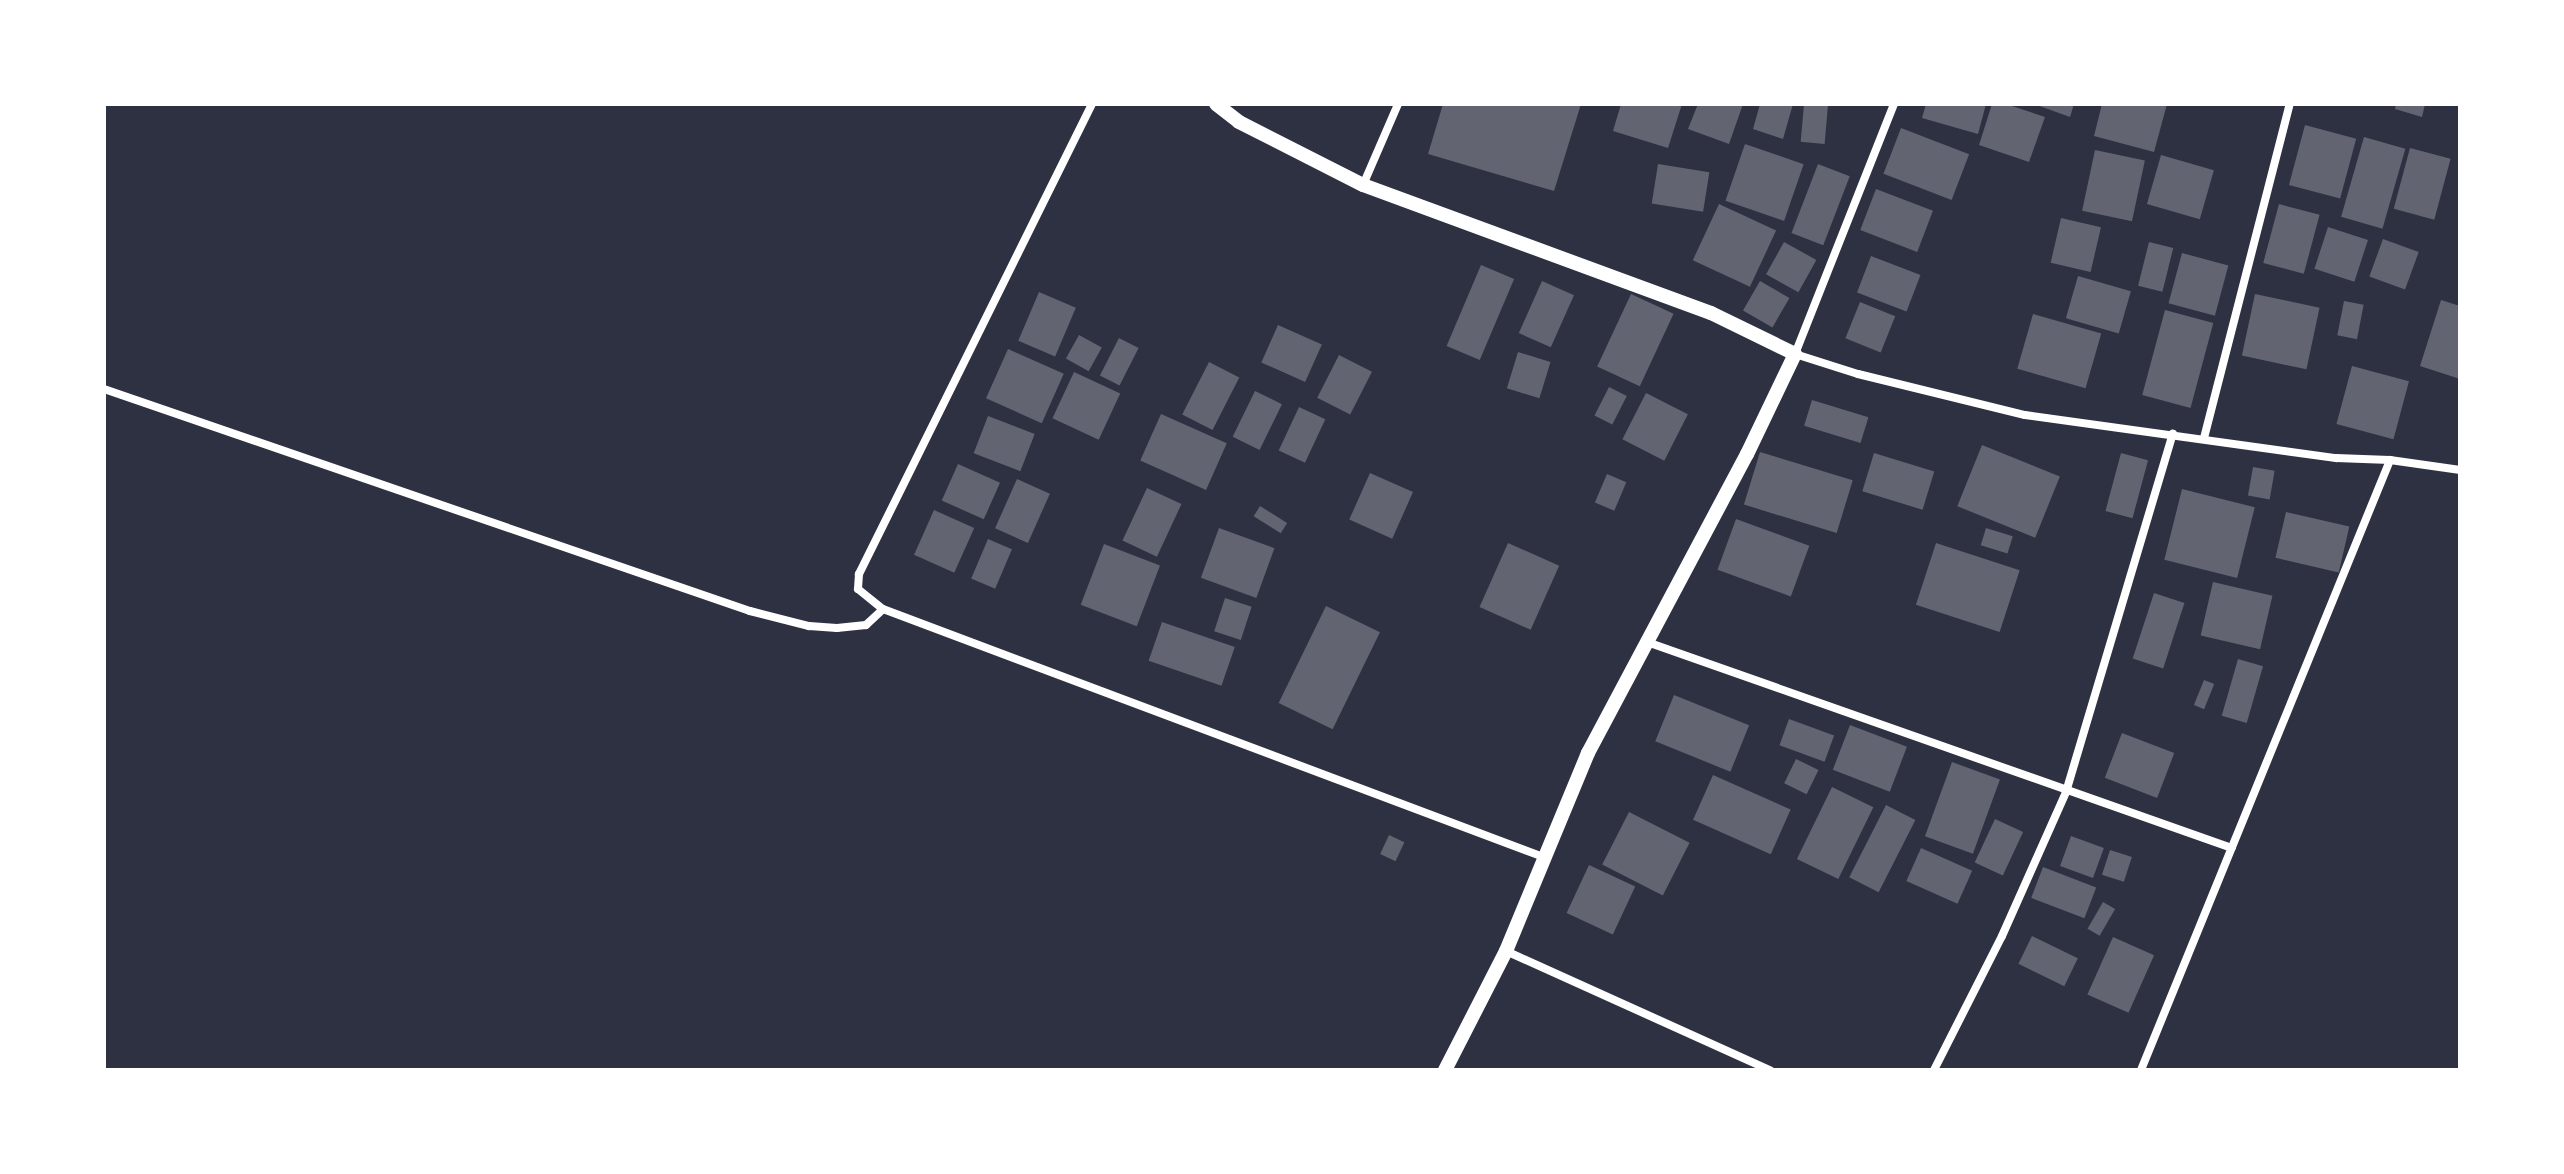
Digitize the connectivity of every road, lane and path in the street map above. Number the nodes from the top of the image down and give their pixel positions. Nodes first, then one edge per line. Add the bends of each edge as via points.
1 (1092, 104) edge
2 (1216, 104) edge
3 (1398, 104) edge
4 (1894, 104) edge
5 (2290, 104) edge
6 (1363, 185) junction
7 (1795, 354) junction
8 (104, 389) edge
9 (2173, 434) junction
10 (2204, 438) junction
11 (2390, 460) junction
12 (2460, 470) edge
13 (883, 609) junction
14 (1647, 642) junction
15 (2066, 792) junction
16 (2232, 848) junction
17 (1546, 858) junction
18 (1506, 951) junction
19 (1445, 1070) edge
20 (1770, 1070) edge
21 (1934, 1070) edge
22 (2141, 1070) edge

1 - 13 street via 859,574 858,589
2 - 6 street via 1239,122
3 - 6 street
4 - 7 street
5 - 10 street
6 - 7 street via 1711,313
7 - 9 street via 1997,409
7 - 14 street
8 - 13 street via 750,611 837,628 866,625
9 - 10 street
9 - 15 street
10 - 11 street via 2336,458
11 - 12 street
11 - 16 street
13 - 17 street
14 - 15 street
14 - 17 street via 1588,753
15 - 16 street
15 - 21 street
16 - 22 street
17 - 18 street
18 - 19 street
18 - 20 street

